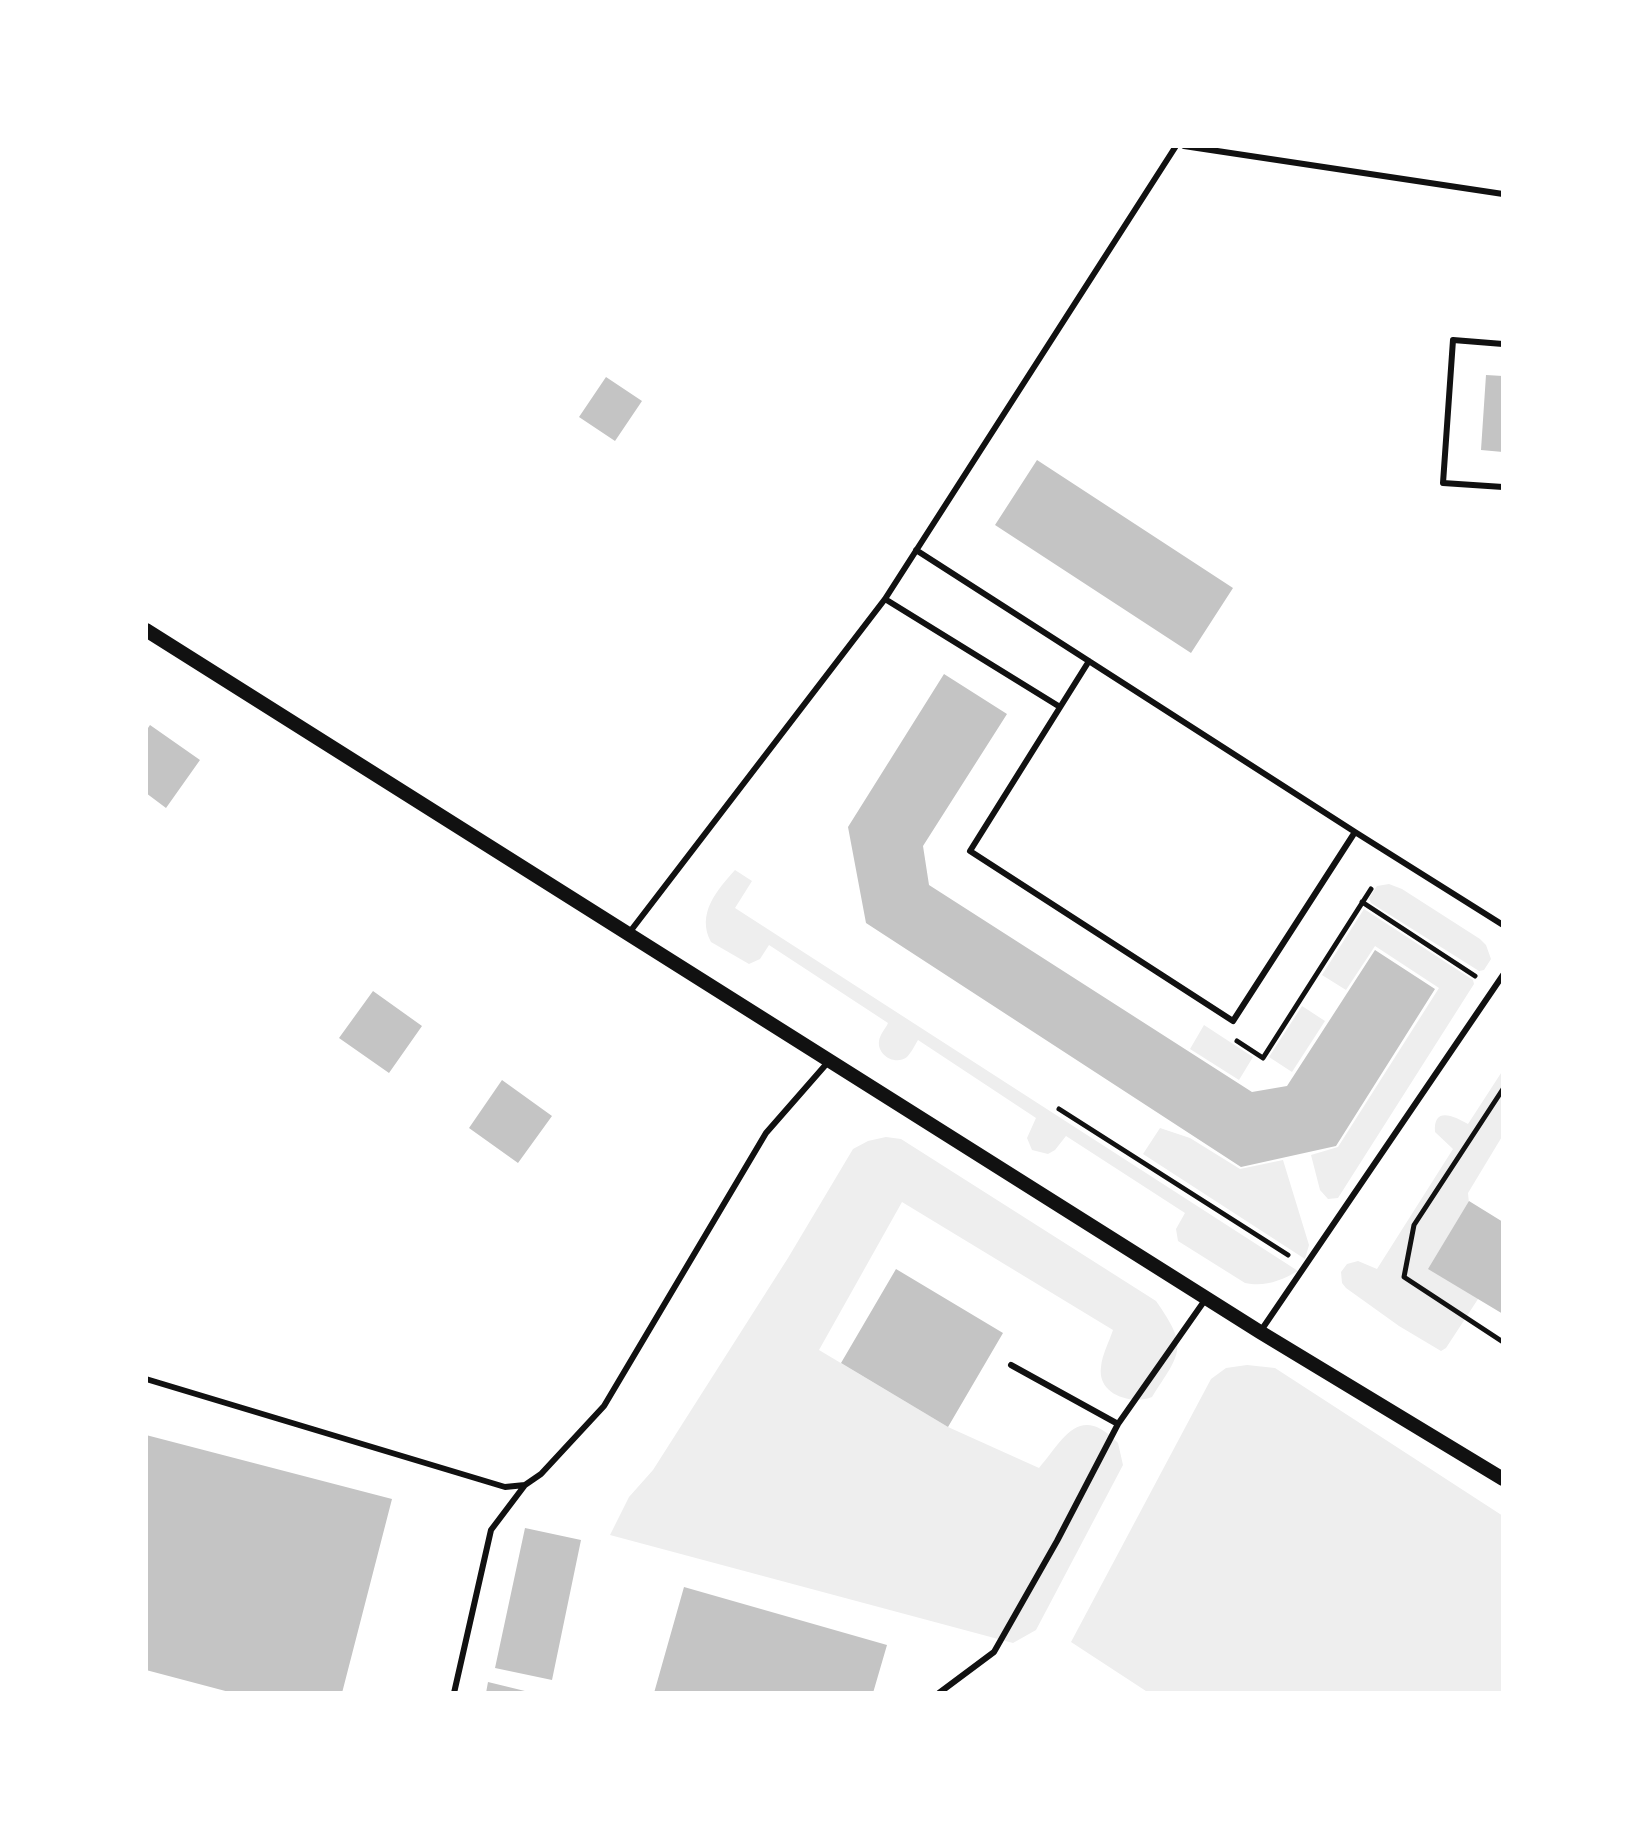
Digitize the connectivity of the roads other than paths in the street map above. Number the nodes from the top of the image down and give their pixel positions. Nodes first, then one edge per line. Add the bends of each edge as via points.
1 (1176, 146) edge
2 (1184, 146) edge
3 (1503, 194) edge
4 (1503, 344) edge
5 (1503, 487) edge
6 (916, 550) junction
7 (885, 599) junction
8 (146, 630) edge
9 (1089, 661) junction
10 (1060, 707) junction
11 (1355, 832) junction
12 (1503, 925) edge
13 (629, 933) junction
14 (1503, 975) edge
15 (829, 1061) junction
16 (1207, 1297) junction
17 (1260, 1332) junction
18 (1011, 1365) dead end
19 (146, 1379) edge
20 (1118, 1424) junction
21 (1503, 1479) edge
22 (525, 1485) junction
23 (454, 1693) edge
24 (939, 1693) edge

1 - 6 lane
2 - 3 lane
4 - 5 lane via 1453,340 1443,483
6 - 7 lane
6 - 9 lane
7 - 10 lane
7 - 13 lane
8 - 13 street
9 - 10 lane
9 - 11 lane
10 - 11 lane via 970,851 1233,1021
11 - 12 lane
13 - 15 street
14 - 17 lane
15 - 16 street
15 - 22 lane via 766,1133 604,1406
16 - 17 street
16 - 20 lane
17 - 21 street
18 - 20 lane
19 - 22 lane via 505,1487
20 - 24 lane via 994,1652
22 - 23 lane via 491,1530

